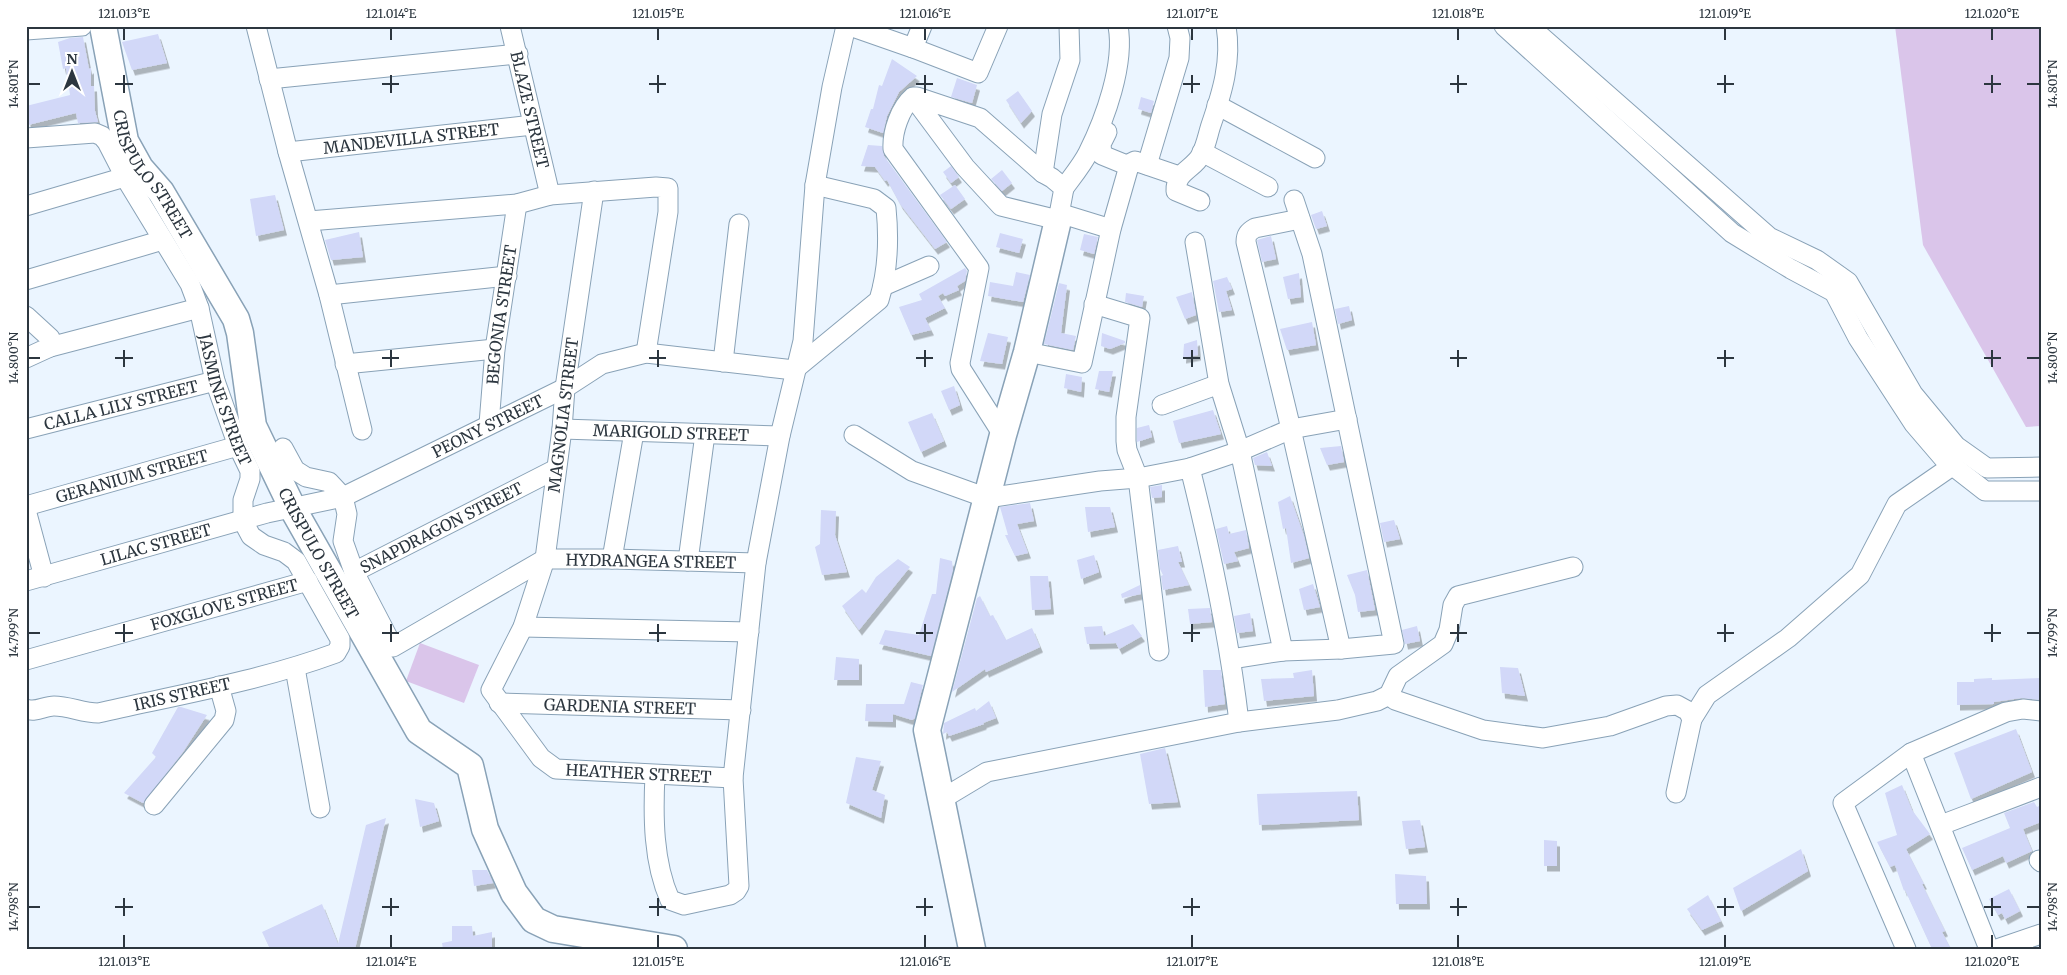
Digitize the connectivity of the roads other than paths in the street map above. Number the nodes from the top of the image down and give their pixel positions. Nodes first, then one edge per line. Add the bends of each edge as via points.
1 (82, 26) edge
2 (103, 26) edge
3 (256, 26) edge
4 (510, 26) edge
5 (846, 26) edge
6 (850, 26) edge
7 (922, 26) edge
8 (998, 26) edge
9 (1069, 26) edge
10 (1118, 26) edge
11 (1126, 26) edge
12 (1177, 26) edge
13 (1226, 26) edge
14 (1504, 26) edge
15 (1530, 26) edge
16 (26, 30) edge
17 (913, 48) junction
18 (518, 54) junction
19 (269, 78) junction
20 (913, 97) junction
21 (1218, 106) junction
22 (533, 125) junction
23 (26, 138) edge
24 (288, 152) junction
25 (1202, 152) junction
26 (1315, 158) dead end
27 (1138, 166) junction
28 (1043, 173) junction
29 (1179, 176) junction
30 (125, 177) junction
31 (815, 185) junction
32 (1064, 188) junction
33 (1268, 188) dead end
34 (594, 191) junction
35 (550, 195) junction
36 (1294, 200) dead end
37 (1200, 202) dead end
38 (517, 204) junction
39 (26, 206) edge
40 (1058, 216) junction
41 (1300, 219) junction
42 (309, 221) junction
43 (739, 224) dead end
44 (1111, 230) junction
45 (163, 240) junction
46 (1195, 242) dead end
47 (929, 266) dead end
48 (507, 276) junction
49 (26, 280) edge
50 (884, 286) junction
51 (329, 295) junction
52 (1094, 304) junction
53 (199, 308) junction
54 (26, 316) edge
55 (50, 347) junction
56 (495, 349) junction
57 (1027, 352) junction
58 (646, 353) junction
59 (26, 358) edge
60 (723, 362) junction
61 (345, 364) junction
62 (794, 370) junction
63 (215, 381) junction
64 (1219, 384) junction
65 (565, 388) junction
66 (1162, 404) dead end
67 (1347, 418) junction
68 (490, 424) junction
69 (26, 429) edge
70 (562, 429) junction
71 (362, 430) dead end
72 (1291, 430) junction
73 (634, 432) junction
74 (706, 434) junction
75 (854, 435) dead end
76 (1003, 435) junction
77 (780, 436) junction
78 (238, 446) junction
79 (283, 448) dead end
80 (1240, 451) junction
81 (1952, 466) junction
82 (2041, 467) edge
83 (1190, 468) junction
84 (556, 469) junction
85 (1138, 478) junction
86 (2041, 491) edge
87 (343, 497) junction
88 (987, 498) junction
89 (26, 506) edge
90 (293, 509) junction
91 (26, 510) edge
92 (243, 521) junction
93 (545, 559) junction
94 (612, 559) junction
95 (688, 561) junction
96 (756, 563) junction
97 (1573, 568) dead end
98 (354, 572) junction
99 (35, 579) edge
100 (308, 582) junction
101 (523, 627) junction
102 (750, 632) junction
103 (1340, 649) junction
104 (1159, 651) dead end
105 (1283, 651) junction
106 (1231, 659) junction
107 (26, 660) edge
108 (295, 668) junction
109 (219, 686) junction
110 (1389, 695) junction
111 (495, 697) junction
112 (26, 709) edge
113 (741, 710) junction
114 (2041, 711) edge
115 (1692, 719) junction
116 (1238, 722) junction
117 (1911, 753) junction
118 (655, 775) junction
119 (733, 778) junction
120 (2041, 787) edge
121 (1676, 793) dead end
122 (942, 799) junction
123 (154, 805) dead end
124 (320, 808) dead end
125 (1941, 825) junction
126 (2041, 934) edge
127 (674, 949) edge
128 (972, 949) edge
129 (1906, 949) edge
130 (1989, 949) edge
131 (1997, 949) edge

1 - 16 street
2 - 90 street, CRISPULO STREET via 125,141 140,168 161,192 236,319 253,426
3 - 19 street
4 - 18 street, BLAZE STREET
5 - 31 street
6 - 17 street
7 - 17 street
8 - 17 street via 978,73
9 - 28 street via 1070,60 1052,114
10 - 32 street via 1121,40 1118,63 1107,106 1087,155
11 - 27 street via 1128,53 1112,124 1101,144 1102,155
12 - 27 street via 1179,58
13 - 21 street via 1225,83
14 - 81 street via 1732,233 1834,292 1858,338 1914,424
15 - 82 street via 1769,237 1817,260 1848,282 1913,394 1956,446 1987,468
18 - 19 street
18 - 22 street, BLAZE STREET
19 - 24 street
20 - 28 street via 980,118
20 - 40 street via 966,167 1002,206
20 - 76 street via 905,104 893,149 979,268 960,363
21 - 25 street
21 - 26 street
22 - 24 street, MANDEVILLA STREET
22 - 35 street, BLAZE STREET
23 - 30 street, JASMINE STREET via 95,133 108,142
24 - 42 street
25 - 29 street
25 - 33 street
27 - 29 street
27 - 44 street
28 - 32 street
29 - 37 street via 1176,191
30 - 39 street
30 - 45 street, JASMINE STREET
31 - 50 street via 874,199 886,208
31 - 62 street via 803,341
32 - 40 street
34 - 35 street
34 - 58 street via 668,188 668,212
34 - 65 street, MAGNOLIA STREET
35 - 38 street
36 - 41 street
38 - 42 street
38 - 48 street, BEGONIA STREET
40 - 44 street
40 - 57 street
41 - 67 street via 1312,254
41 - 72 street via 1255,228 1246,237
42 - 51 street
43 - 60 street
44 - 52 street
45 - 49 street
45 - 53 street, JASMINE STREET via 190,284
46 - 64 street
47 - 50 street
48 - 51 street
48 - 56 street, BEGONIA STREET
50 - 62 street via 880,300
51 - 61 street
52 - 57 street via 1082,363
52 - 85 street via 1140,318 1126,417 1127,450
53 - 55 street
53 - 63 street, JASMINE STREET
54 - 55 street via 50,338
55 - 59 street
56 - 61 street
56 - 68 street, BEGONIA STREET
57 - 76 street
58 - 60 street, PEONY STREET
58 - 65 street, PEONY STREET via 602,364
60 - 62 street, PEONY STREET
61 - 71 street
62 - 77 street
63 - 69 street, CALLA LILY STREET
63 - 78 street, JASMINE STREET
64 - 66 street
64 - 80 street
65 - 68 street, PEONY STREET
65 - 70 street, MAGNOLIA STREET
67 - 72 street
67 - 103 street via 1394,644
68 - 87 street, PEONY STREET
70 - 73 street, MARIGOLD STREET
70 - 84 street, MAGNOLIA STREET
72 - 80 street
72 - 103 street
73 - 74 street, MARIGOLD STREET
73 - 94 street
74 - 77 street, MARIGOLD STREET
74 - 95 street
75 - 88 street via 912,471
76 - 88 street
77 - 96 street
78 - 89 street, GERANIUM STREET
78 - 92 street, JASMINE STREET via 250,472 242,500
79 - 87 street via 295,470 306,477 328,482
80 - 83 street
80 - 105 street
81 - 86 street via 1985,492
81 - 115 street via 1897,504 1860,576 1788,638 1707,695
83 - 85 street
83 - 106 street via 1212,555
84 - 93 street, MAGNOLIA STREET
84 - 98 street, SNAPDRAGON STREET
85 - 88 street
85 - 104 street
87 - 90 street, PEONY STREET
87 - 98 street via 347,514 343,541
88 - 122 street via 927,730
90 - 92 street, LILAC STREET
90 - 127 street, CRISPULO STREET via 419,731 470,766 485,829 514,893 534,920 553,929
91 - 99 street
92 - 99 street, LILAC STREET
92 - 100 street via 251,536 284,552 296,562
93 - 94 street, HYDRANGEA STREET
93 - 98 street via 393,647
93 - 101 street, MAGNOLIA STREET
94 - 95 street, HYDRANGEA STREET
95 - 96 street, HYDRANGEA STREET
96 - 102 street
97 - 110 street via 1458,596 1443,644 1398,676
100 - 107 street, FOXGLOVE STREET
100 - 108 street, IRIS STREET via 340,639 340,646 336,652
101 - 102 street
101 - 111 street, MAGNOLIA STREET
102 - 113 street
103 - 105 street
105 - 106 street
106 - 116 street
108 - 109 street, IRIS STREET
108 - 124 street
109 - 112 street, IRIS STREET via 98,713 52,706
109 - 123 street via 226,711 224,720
110 - 115 street via 1395,700 1483,730 1543,738 1610,726 1666,706 1677,705 1688,711
110 - 116 street via 1338,710
111 - 113 street, GARDENIA STREET
111 - 118 street, HEATHER STREET via 541,758 556,769
113 - 119 street
114 - 117 street via 2023,709 2006,712
115 - 121 street
116 - 122 street via 986,772
117 - 125 street
117 - 129 street via 1843,804
118 - 119 street, HEATHER STREET
118 - 119 street via 653,813 662,883 670,900 684,905 730,895 739,886
120 - 125 street
122 - 128 street
125 - 130 street
126 - 131 street

